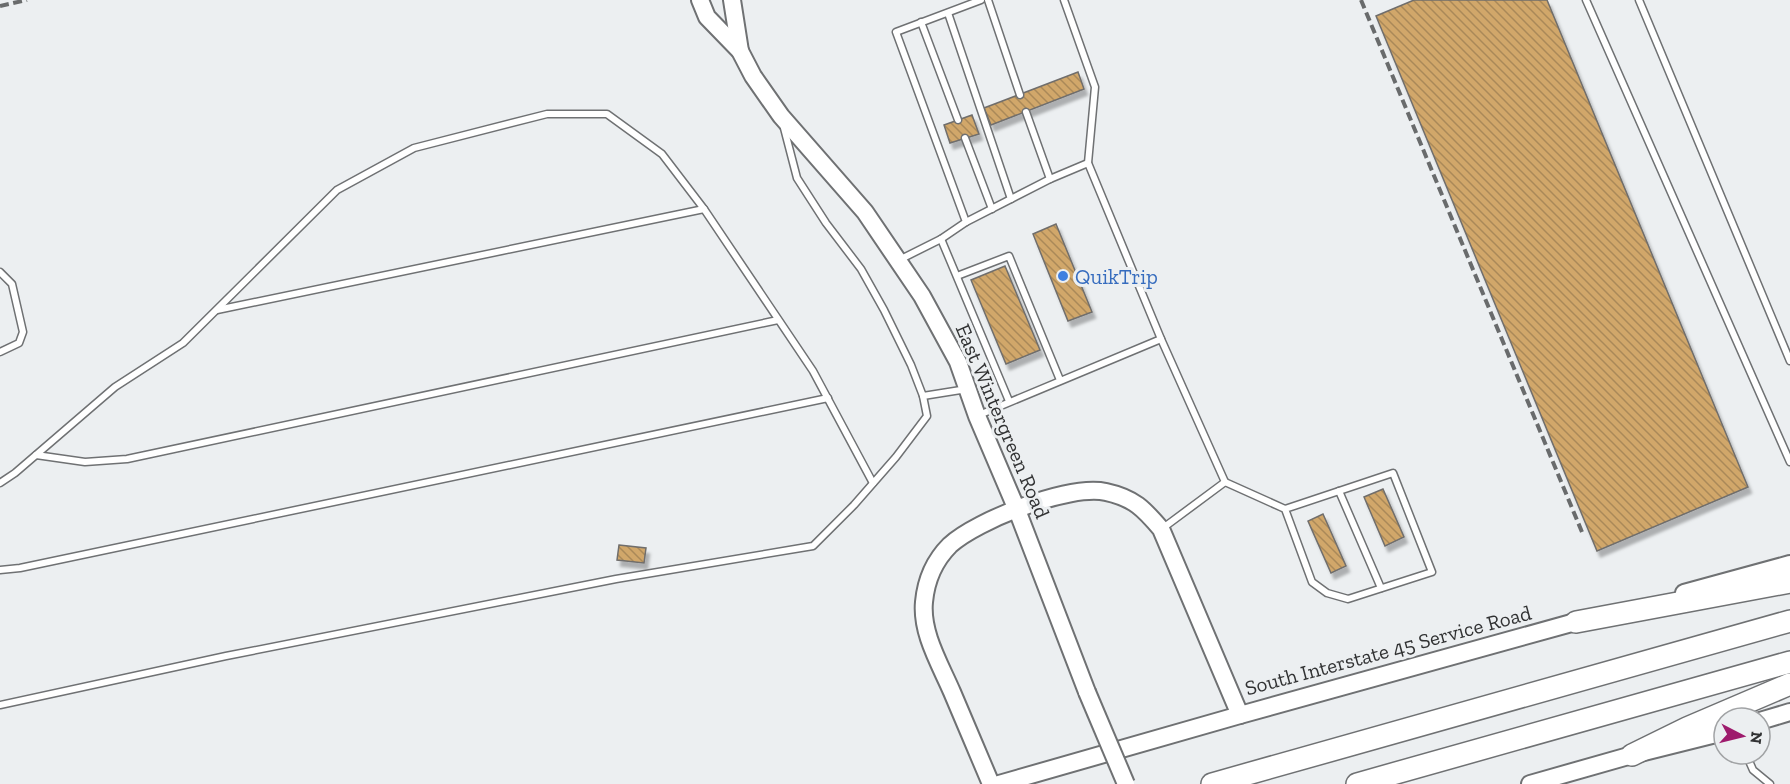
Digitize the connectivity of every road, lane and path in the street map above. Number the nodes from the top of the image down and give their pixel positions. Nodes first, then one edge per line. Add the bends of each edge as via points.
1 (700, 0) edge
2 (732, 0) edge
3 (981, 0) edge
4 (988, 0) edge
5 (1064, 0) edge
6 (1586, 0) edge
7 (1639, 0) edge
8 (948, 13) junction
9 (921, 22) junction
10 (740, 51) junction
11 (1020, 94) dead end
12 (1026, 111) dead end
13 (781, 116) junction
14 (958, 120) dead end
15 (965, 138) dead end
16 (1088, 163) junction
17 (1050, 179) junction
18 (1011, 199) junction
19 (704, 208) junction
20 (992, 209) junction
21 (966, 222) junction
22 (941, 239) junction
23 (899, 260) junction
24 (0, 272) edge
25 (957, 276) junction
26 (216, 310) junction
27 (778, 320) junction
28 (1161, 339) junction
29 (0, 352) edge
30 (1790, 361) edge
31 (1060, 380) junction
32 (968, 389) junction
33 (923, 396) junction
34 (828, 398) junction
35 (1009, 401) junction
36 (977, 416) junction
37 (36, 455) junction
38 (1790, 462) edge
39 (1225, 482) junction
40 (0, 483) edge
41 (873, 483) junction
42 (1340, 491) junction
43 (1285, 509) junction
44 (1017, 510) junction
45 (1161, 529) junction
46 (1790, 564) edge
47 (0, 570) edge
48 (1790, 582) edge
49 (1381, 588) junction
50 (1790, 621) edge
51 (1576, 622) junction
52 (1790, 662) edge
53 (1790, 684) edge
54 (0, 705) edge
55 (1790, 712) edge
56 (1240, 715) junction
57 (1772, 717) edge
58 (1712, 735) edge
59 (1632, 755) junction
60 (1751, 766) edge
61 (1535, 783) edge
62 (991, 784) edge
63 (999, 784) edge
64 (1126, 784) edge
65 (1212, 784) edge
66 (1357, 784) edge
67 (1770, 784) edge

1 - 10 main road via 707,17
2 - 10 main road
3 - 8 lane
4 - 11 lane
5 - 16 lane via 1095,87
6 - 38 lane
7 - 30 lane
8 - 9 lane
8 - 18 lane
9 - 14 lane
9 - 21 lane via 896,32
10 - 13 main road, East Wintergreen Road
12 - 17 lane
13 - 23 main road, East Wintergreen Road via 865,213
13 - 33 lane via 797,178 861,269
15 - 20 lane
16 - 17 lane
16 - 28 lane
17 - 18 lane
18 - 20 lane
19 - 26 lane
19 - 26 lane via 662,154 607,114 547,114 414,148 337,189
19 - 27 lane
20 - 21 lane
21 - 22 lane
22 - 23 lane
22 - 25 lane
23 - 32 main road, East Wintergreen Road via 958,362
24 - 29 lane via 12,284 23,332 20,344
25 - 31 lane via 1009,256
25 - 35 lane
26 - 37 lane via 183,343 116,387
27 - 34 lane
27 - 37 lane via 127,459 85,462
28 - 31 lane
28 - 39 lane
31 - 35 lane
32 - 33 lane
32 - 36 main road, East Wintergreen Road
33 - 41 lane via 927,416
34 - 41 lane
34 - 47 lane
35 - 36 lane
36 - 44 main road, East Wintergreen Road
37 - 40 lane
39 - 43 lane
39 - 45 lane
41 - 54 lane via 813,546 616,579
42 - 43 lane
42 - 49 lane
42 - 49 lane via 1393,472 1432,572
43 - 49 lane via 1312,582 1327,593 1348,599
44 - 45 main road via 1085,490 1104,491 1135,501
44 - 62 main road via 971,531 950,546 934,566 924,604 931,643
44 - 64 main road, East Wintergreen Road, bridge
45 - 56 main road
46 - 51 main road, South Interstate 45 Service Road
48 - 51 highway
50 - 65 highway
51 - 56 main road, South Interstate 45 Service Road
52 - 66 highway
53 - 59 highway
55 - 57 main road
56 - 63 main road, South Interstate 45 Service Road
58 - 59 main road
59 - 61 main road
60 - 67 lane

